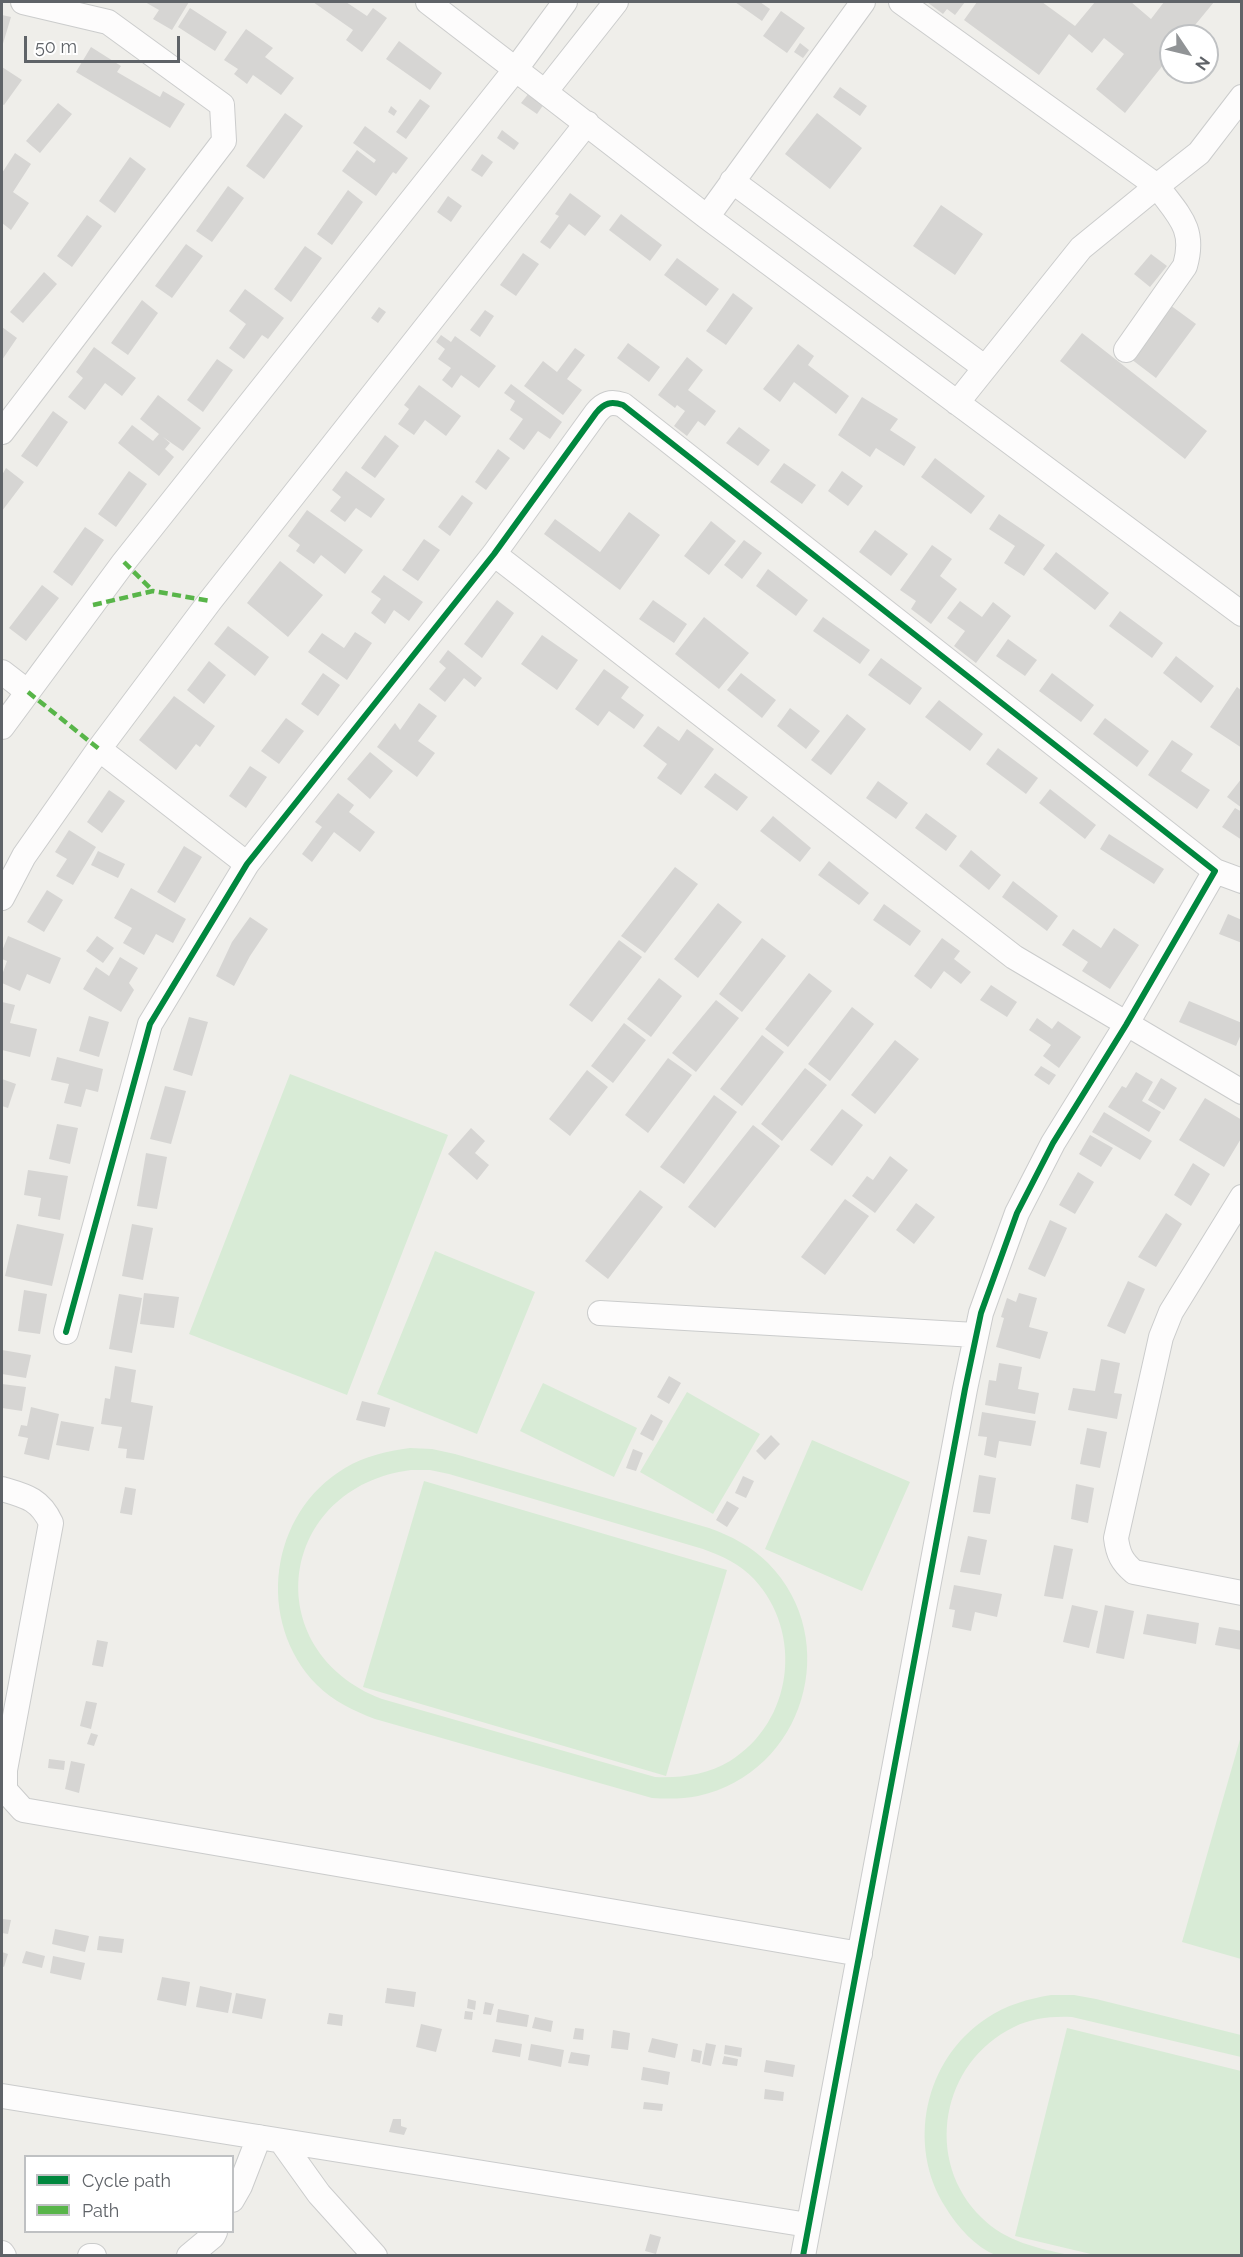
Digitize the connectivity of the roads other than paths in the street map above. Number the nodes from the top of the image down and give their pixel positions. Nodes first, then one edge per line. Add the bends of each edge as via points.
1 (23, 2) edge
2 (428, 2) edge
3 (565, 2) edge
4 (616, 2) edge
5 (863, 2) edge
6 (901, 2) edge
7 (515, 70) junction
8 (545, 92) junction
9 (1242, 97) edge
10 (587, 123) junction
11 (732, 181) junction
12 (1157, 186) junction
13 (707, 217) junction
14 (1126, 350) dead end
15 (984, 367) junction
16 (957, 403) junction
17 (2, 432) edge
18 (494, 554) junction
19 (1242, 614) edge
20 (2, 672) edge
21 (28, 692) junction
22 (2, 727) edge
23 (99, 749) junction
24 (247, 864) junction
25 (1215, 871) junction
26 (1242, 881) edge
27 (2, 898) edge
28 (1126, 1025) junction
29 (1242, 1092) edge
30 (1242, 1197) edge
31 (600, 1313) dead end
32 (66, 1332) dead end
33 (975, 1335) junction
34 (2, 1489) edge
35 (1242, 1593) edge
36 (860, 1954) junction
37 (2, 2096) edge
38 (270, 2139) junction
39 (234, 2196) edge
40 (808, 2225) junction
41 (214, 2233) edge
42 (189, 2256) edge
43 (375, 2256) edge
44 (803, 2256) edge

1 - 17 street via 108,22 222,105 224,141
2 - 7 street
3 - 7 street
4 - 8 street
5 - 11 street
6 - 12 street
7 - 8 street
7 - 21 street via 124,562
8 - 10 street
9 - 12 street via 1199,153
10 - 13 street
10 - 23 street via 210,601
11 - 13 street
11 - 15 street
12 - 14 street via 1186,227 1190,250 1185,266
12 - 15 street via 1081,248
13 - 16 street
15 - 16 street
16 - 19 street
18 - 24 street
18 - 25 street via 602,406 612,402 623,405
18 - 28 street via 1014,957
20 - 21 street
21 - 22 street
23 - 24 street
23 - 27 street via 24,856
24 - 32 street via 150,1024
25 - 26 street
25 - 28 street
28 - 29 street
28 - 33 street via 1053,1143 1017,1213
30 - 35 street via 1171,1312 1161,1337 1116,1538 1118,1552 1134,1572
31 - 33 street
33 - 36 street
34 - 36 street via 44,1507 51,1522 5,1770 5,1790 23,1810
36 - 40 street
37 - 38 street
38 - 39 street
38 - 40 street
38 - 43 street
40 - 44 street
41 - 42 street

